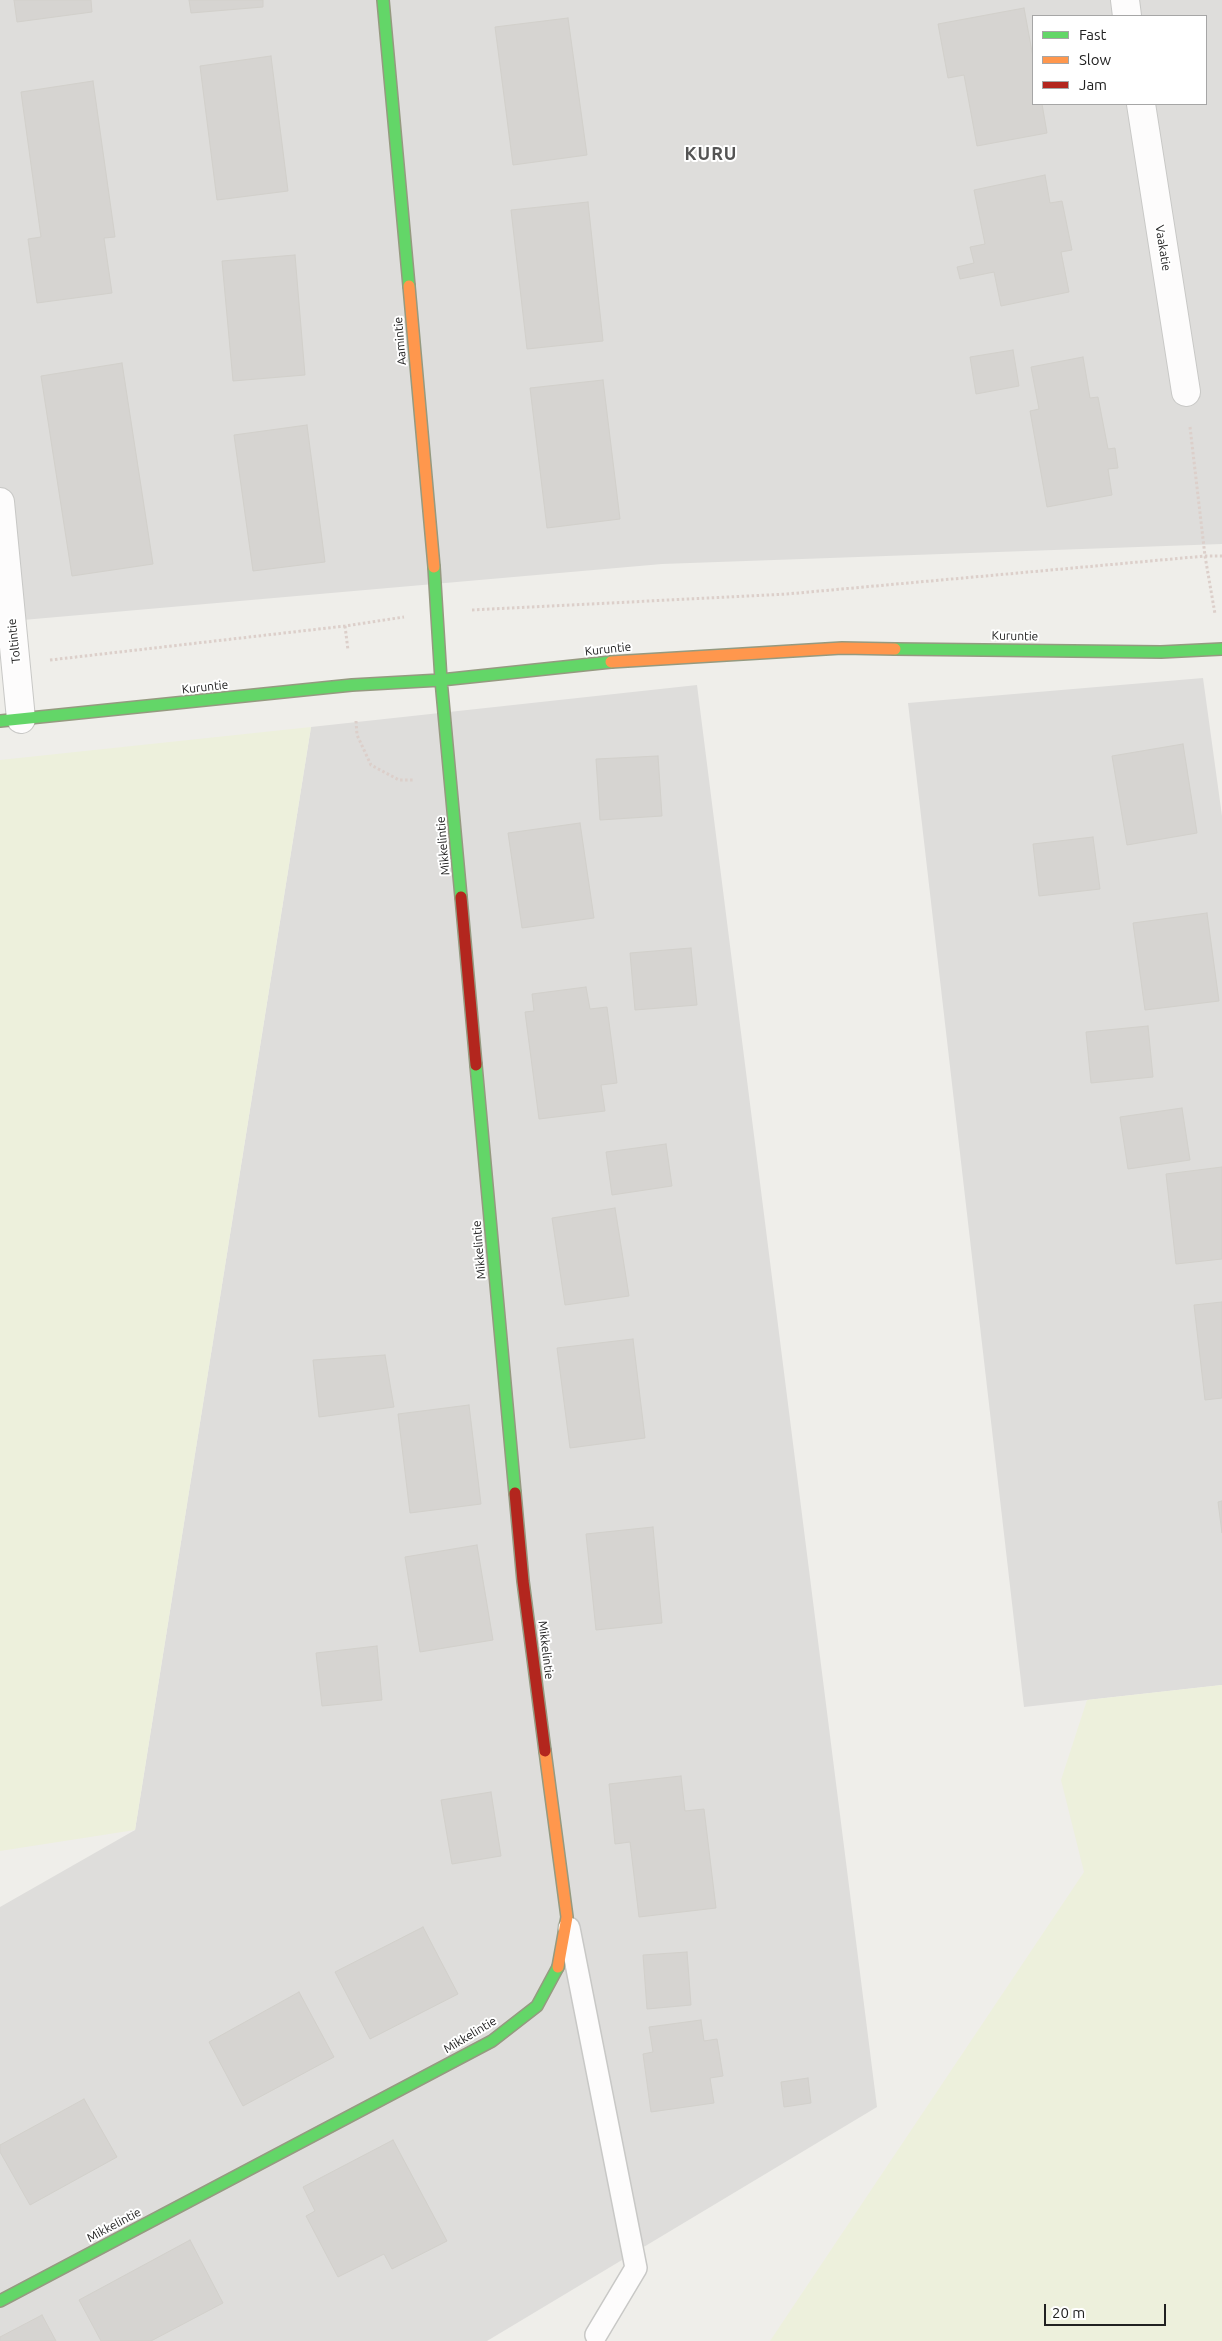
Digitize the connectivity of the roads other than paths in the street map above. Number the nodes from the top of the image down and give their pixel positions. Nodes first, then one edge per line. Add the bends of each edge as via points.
1 (383, 0) edge
2 (1125, 0) edge
3 (1127, 15) edge
4 (1141, 105) edge
5 (1186, 392) road end
6 (0, 502) edge
7 (1221, 649) edge
8 (441, 680) junction
9 (11, 720) edge
10 (567, 1917) junction
11 (0, 2301) edge
12 (596, 2335) dead end

1 - 8 street, Aamintie via 438,612
2 - 3 street
4 - 5 street, Vaakatie
6 - 9 street, Toltintie via 17,664
7 - 8 street, Kuruntie via 1161,652 842,648 642,659
8 - 9 street, Kuruntie via 352,685
8 - 10 street, Mikkelintie via 523,1580
10 - 11 street, Mikkelintie via 558,1967 537,2006 492,2041
10 - 12 lane via 636,2268

